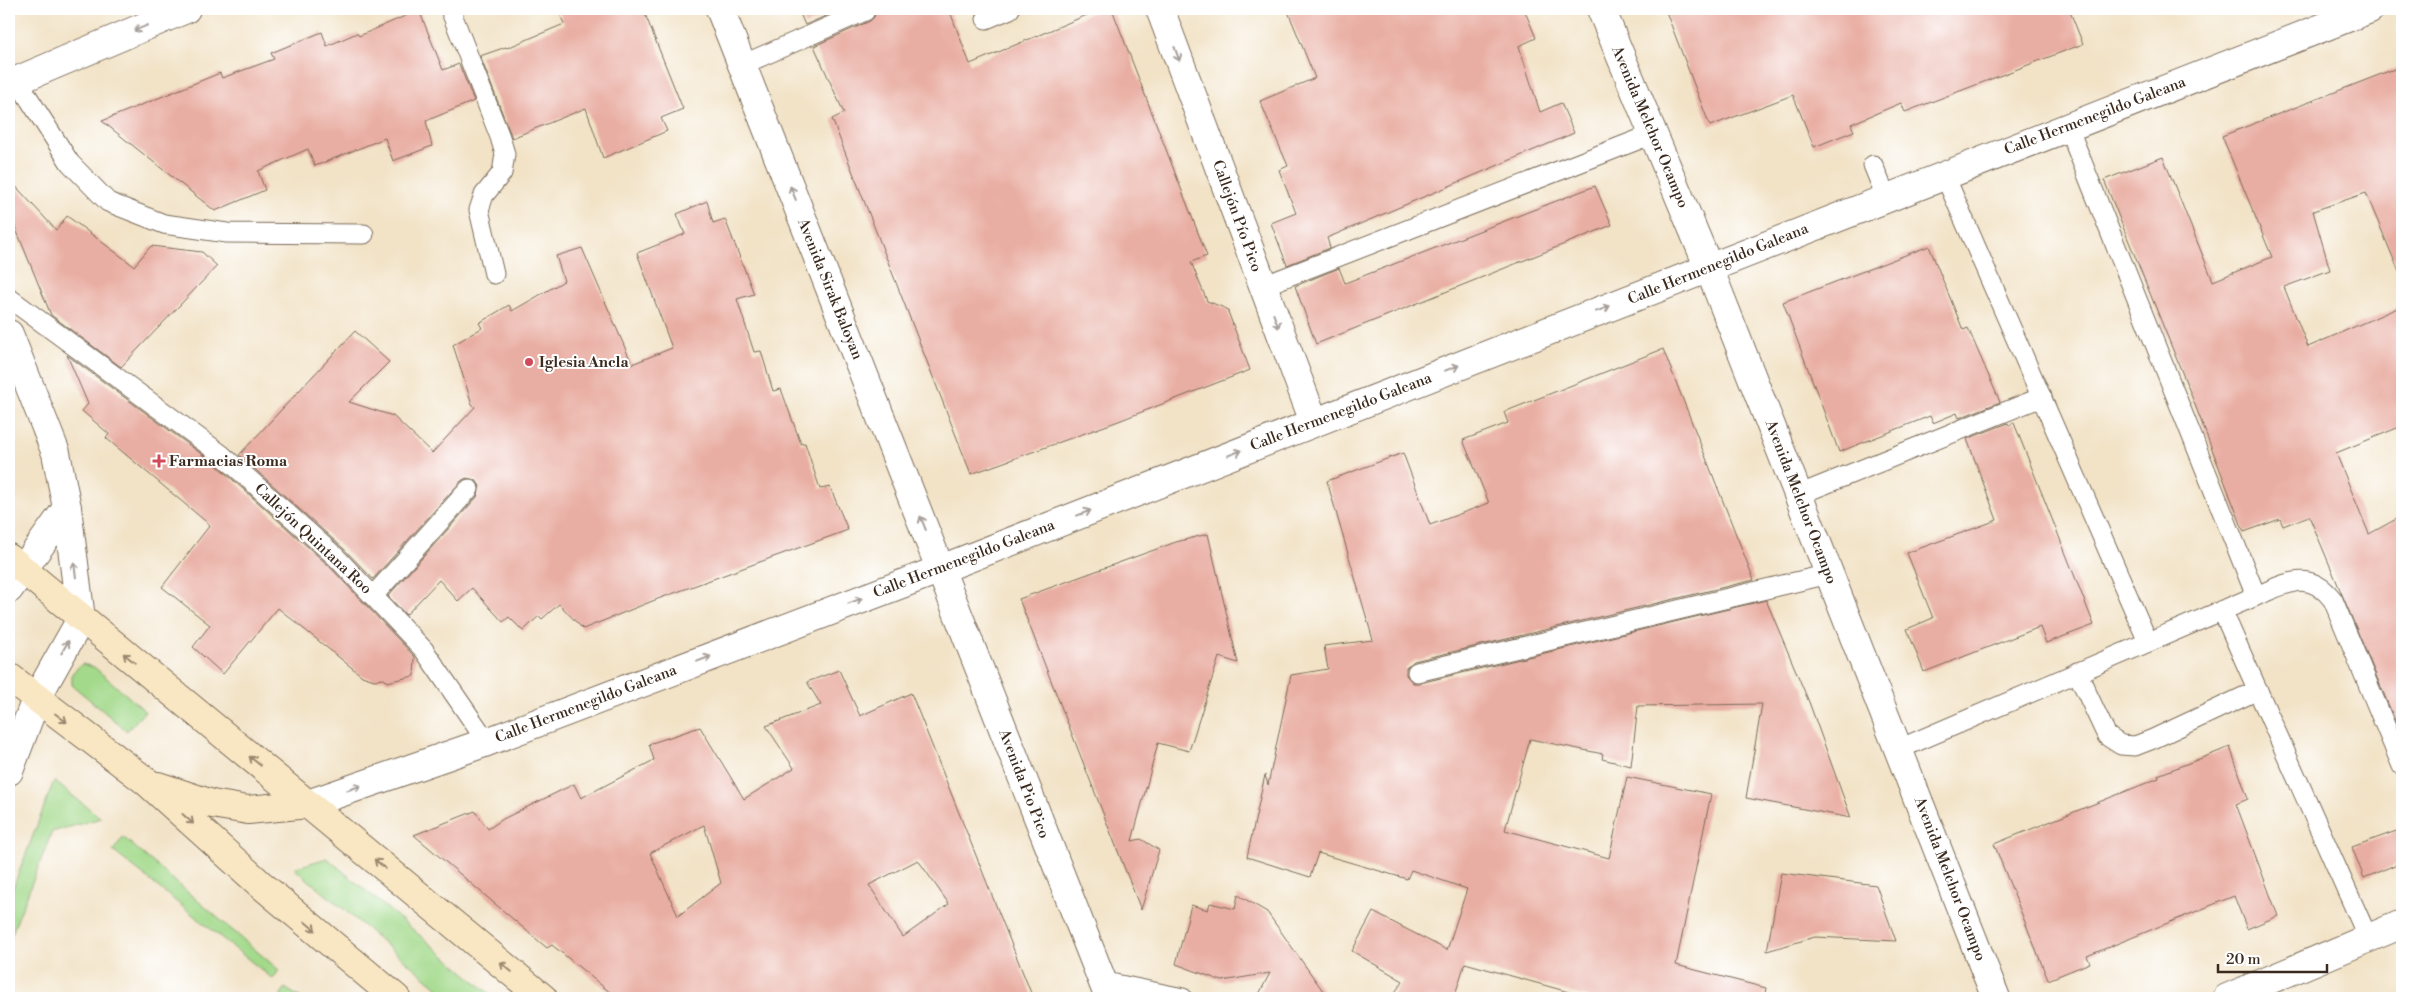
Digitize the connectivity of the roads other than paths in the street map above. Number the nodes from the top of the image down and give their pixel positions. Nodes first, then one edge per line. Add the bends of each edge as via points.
1 (186, 9) edge
2 (450, 9) edge
3 (720, 9) edge
4 (1010, 9) edge
5 (1160, 9) edge
6 (1601, 9) edge
7 (2370, 9) edge
8 (865, 12) dead end
9 (986, 19) dead end
10 (742, 65) junction
11 (13, 82) edge
12 (2068, 127) junction
13 (1653, 134) junction
14 (1874, 165) dead end
15 (1945, 176) junction
16 (1886, 198) junction
17 (364, 234) dead end
18 (1709, 268) junction
19 (494, 274) dead end
20 (1263, 286) junction
21 (9, 298) edge
22 (9, 334) edge
23 (2042, 397) junction
24 (1314, 422) junction
25 (469, 488) dead end
26 (1798, 495) junction
27 (66, 508) junction
28 (941, 569) junction
29 (13, 572) edge
30 (1829, 574) junction
31 (373, 596) junction
32 (2256, 596) junction
33 (2222, 610) junction
34 (81, 619) junction
35 (2148, 642) junction
36 (1417, 672) dead end
37 (2077, 672) junction
38 (9, 677) edge
39 (2258, 690) junction
40 (36, 699) junction
41 (487, 742) junction
42 (1899, 749) junction
43 (2402, 766) edge
44 (9, 771) edge
45 (147, 782) junction
46 (308, 804) junction
47 (2402, 924) edge
48 (2368, 938) junction
49 (1104, 989) edge
50 (396, 998) edge
51 (543, 998) edge
52 (1183, 998) edge
53 (1996, 998) edge
54 (2227, 998) edge

1 -> 11 street
2 - 19 lane via 505,154 502,173 484,195 479,210
3 - 10 street, Avenida Sirak Baloyan
4 - 9 lane
5 -> 20 street, Callejón Pío Pico
6 - 13 street, Avenida Melchor Ocampo
7 - 12 street, Calle Hermenegildo Galeana
8 - 10 lane
28 -> 10 street, Avenida Sirak Baloyan
11 - 17 lane via 70,163 108,202 164,224 227,233
12 - 15 street, Calle Hermenegildo Galeana
12 - 32 lane
13 - 18 street, Avenida Melchor Ocampo
13 - 20 lane
14 - 16 lane
15 - 16 street, Calle Hermenegildo Galeana
15 - 23 lane
16 - 18 street, Calle Hermenegildo Galeana
24 -> 18 street, Calle Hermenegildo Galeana
18 - 26 street, Avenida Melchor Ocampo
20 -> 24 street, Callejón Pío Pico
21 - 31 lane, Callejón Quintana Roo via 222,455 336,557
22 - 27 street via 56,453
23 - 26 lane
23 - 35 lane
28 -> 24 street, Calle Hermenegildo Galeana
25 - 31 lane
26 - 30 street, Avenida Melchor Ocampo
27 - 29 street
34 -> 27 street
41 -> 28 street, Calle Hermenegildo Galeana
28 - 49 street, Avenida Pio Pico
29 - 34 main road
30 - 36 lane
30 - 42 street, Avenida Melchor Ocampo
31 - 41 lane, Callejón Quintana Roo via 424,650
32 - 33 lane
32 - 43 lane via 2294,582 2324,587 2333,600
33 - 35 lane
33 - 39 lane
40 -> 34 street
46 -> 34 main road
35 - 37 lane
37 - 39 lane via 2107,736 2121,745 2135,746 2153,739
37 - 42 lane
38 - 40 main road
39 - 48 lane
40 - 44 street
40 -> 45 main road
46 -> 41 street, Calle Hermenegildo Galeana
42 - 53 street, Avenida Melchor Ocampo
45 - 46 main road via 212,804 248,810
45 -> 50 main road
51 -> 46 main road
47 - 48 street
48 - 54 street
49 - 52 lane

